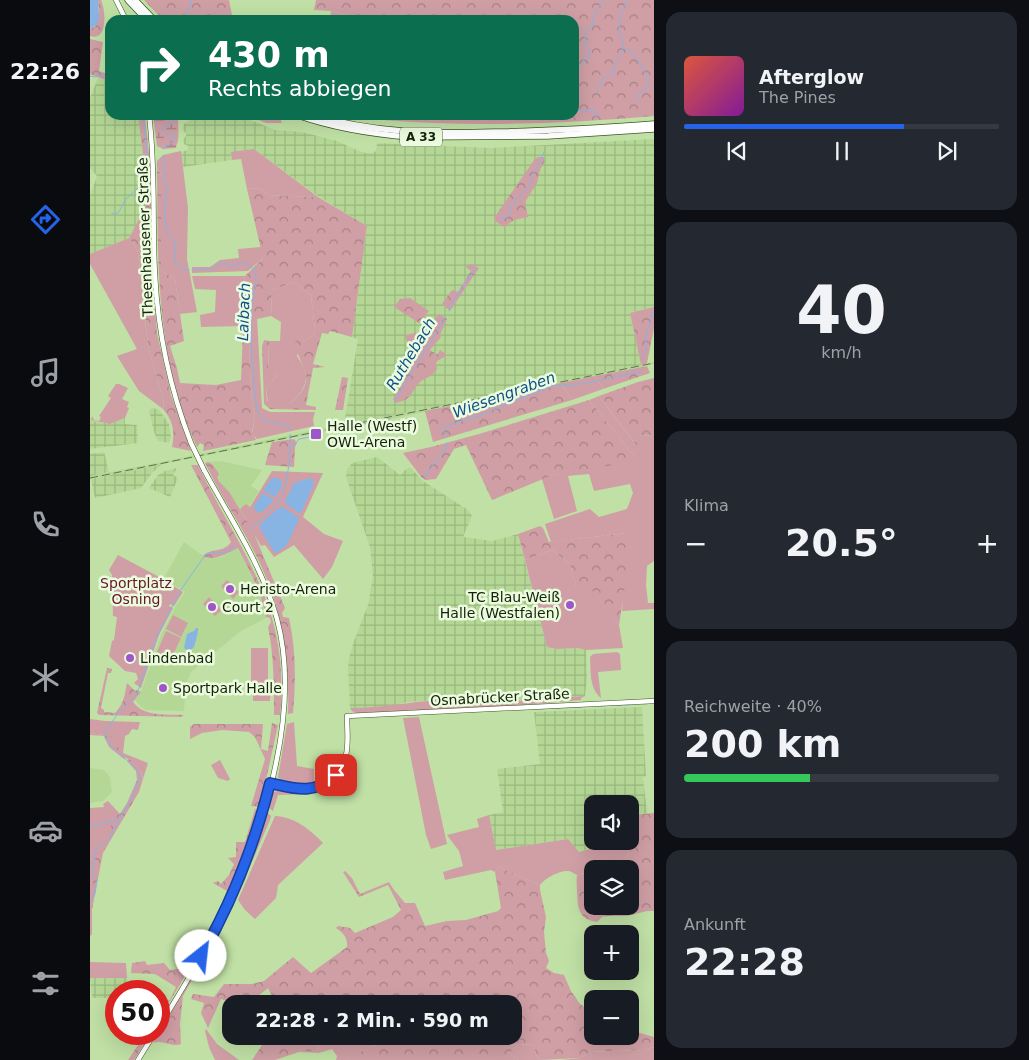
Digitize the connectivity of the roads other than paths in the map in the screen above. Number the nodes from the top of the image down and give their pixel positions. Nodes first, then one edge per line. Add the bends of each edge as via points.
1 (116, 0) edge
2 (128, 0) edge
3 (135, 0) edge
4 (124, 15) edge
5 (142, 15) edge
6 (149, 15) edge
7 (149, 120) edge
8 (315, 120) edge
9 (334, 120) edge
10 (654, 124) edge
11 (654, 129) edge
12 (548, 133) junction
13 (556, 133) junction
14 (654, 701) edge
15 (270, 783) junction
16 (170, 1008) edge
17 (147, 1045) edge
18 (138, 1060) edge

1 - 4 main road
2 - 5 highway
3 - 6 highway
7 - 15 main road, Theenhausener Straße, bridge via 159,317 176,401 204,470 255,563 273,607 282,650 284,710
8 - 12 highway, A 33 via 388,136 440,138
9 - 12 highway, A 33 via 410,132
10 - 13 highway, A 33
11 - 13 highway, A 33
12 - 13 highway, A 33
14 - 15 main road, Osnabrücker Straße via 347,716 346,753 340,769 330,780 307,789
15 - 16 main road, Theenhausener Straße via 246,861 223,915
17 - 18 main road

